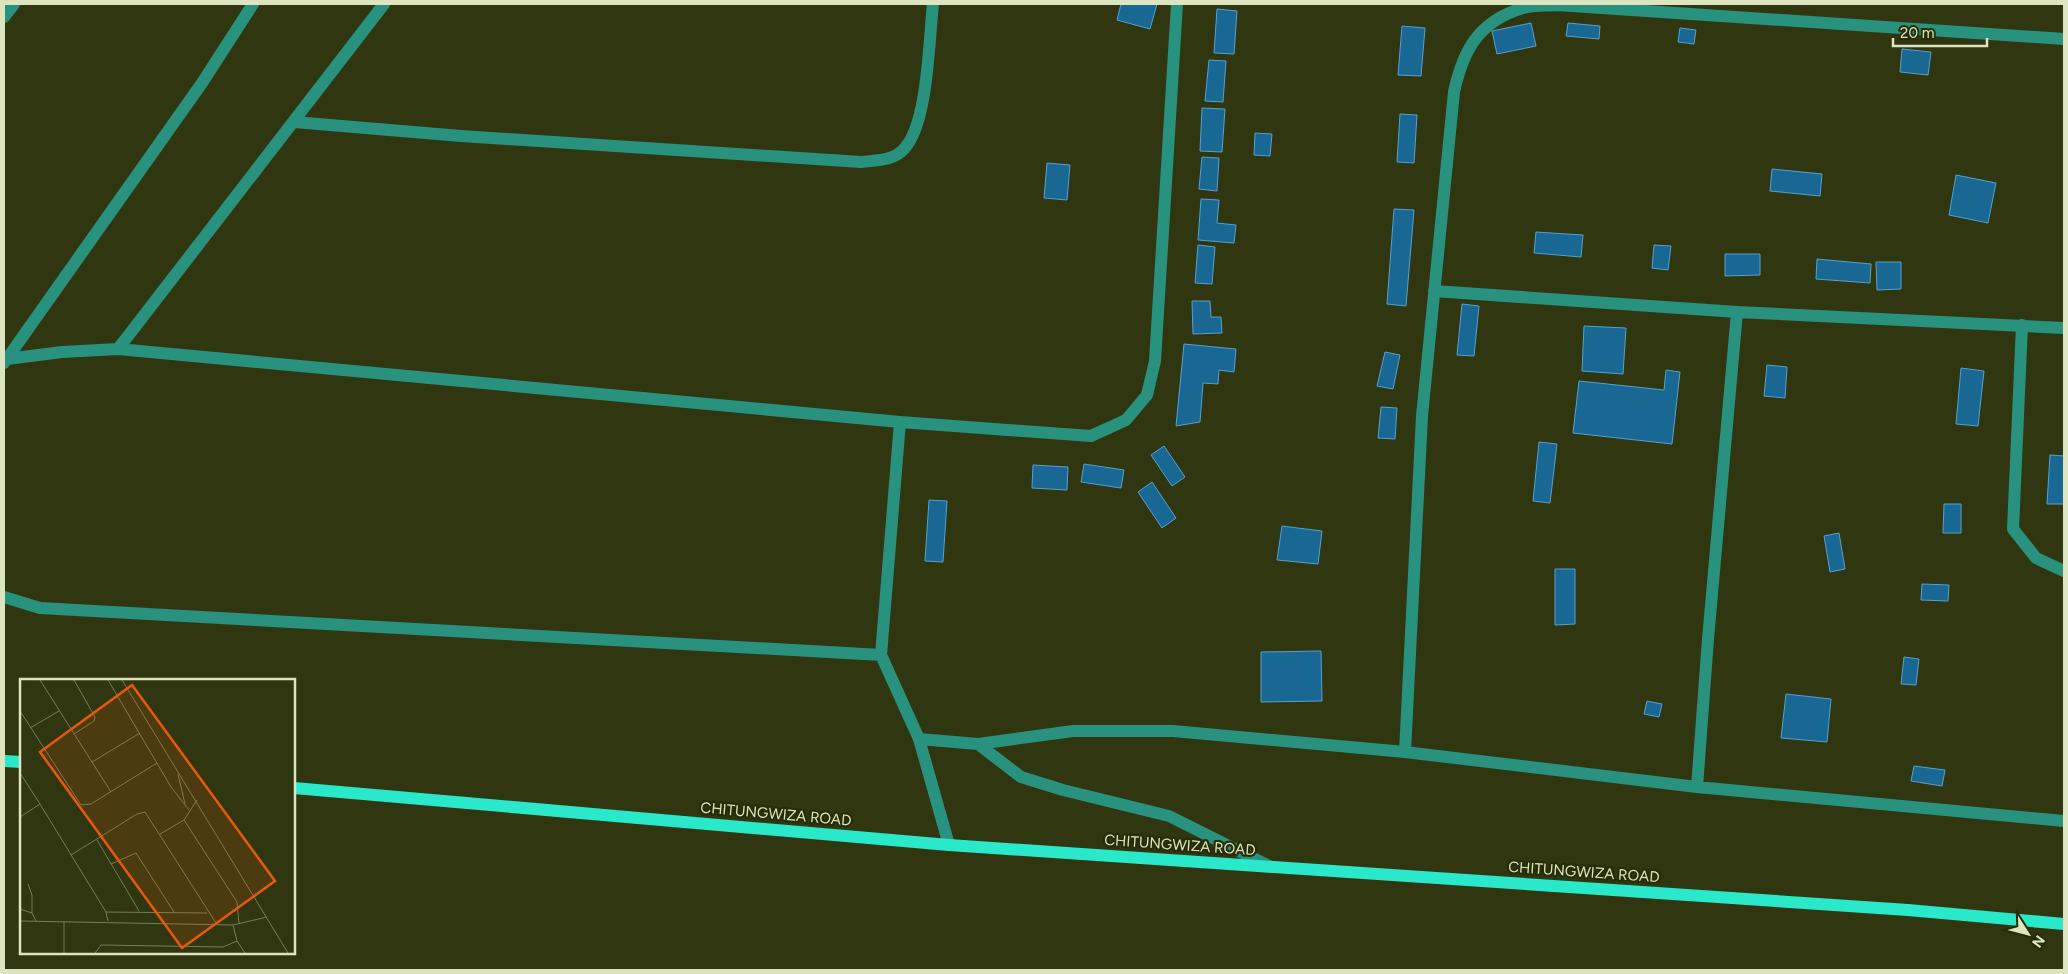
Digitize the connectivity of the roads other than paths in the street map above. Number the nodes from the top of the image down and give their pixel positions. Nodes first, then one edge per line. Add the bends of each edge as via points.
1 (14, 4) edge
2 (253, 4) edge
3 (384, 4) edge
4 (933, 4) edge
5 (1176, 4) edge
6 (4, 17) edge
7 (2064, 39) edge
8 (294, 122) junction
9 (1434, 292) junction
10 (1737, 312) junction
11 (2022, 325) junction
12 (2064, 328) edge
13 (118, 349) junction
14 (5, 361) edge
15 (900, 422) junction
16 (2064, 571) edge
17 (4, 597) edge
18 (881, 655) junction
19 (919, 739) junction
20 (978, 744) junction
21 (1405, 752) junction
22 (4, 761) edge
23 (20, 762) edge
24 (1698, 786) junction
25 (295, 788) edge
26 (2064, 821) edge
27 (949, 845) junction
28 (1271, 867) junction
29 (2064, 924) edge

1 - 6 street
2 - 14 street via 202,83
3 - 8 street
4 - 8 street via 922,110 915,133 904,150 889,159 862,162
5 - 15 street via 1155,361 1147,395 1126,420 1091,436
7 - 9 street via 1557,5 1524,8 1494,19 1472,42 1459,68
8 - 13 street
9 - 10 street
9 - 21 street via 1422,416
10 - 11 street
10 - 24 street
11 - 12 street
11 - 16 street via 2013,529 2036,558
13 - 14 street via 62,352
13 - 15 street
15 - 18 street
17 - 18 street via 40,608
18 - 19 street
19 - 20 street
19 - 27 street
20 - 21 street via 1073,731 1173,731
20 - 28 street via 1021,777 1169,816
21 - 24 street
22 - 23 main road
24 - 26 street
25 - 27 main road, CHITUNGWIZA ROAD
27 - 28 main road, CHITUNGWIZA ROAD
28 - 29 main road, CHITUNGWIZA ROAD via 1908,910

